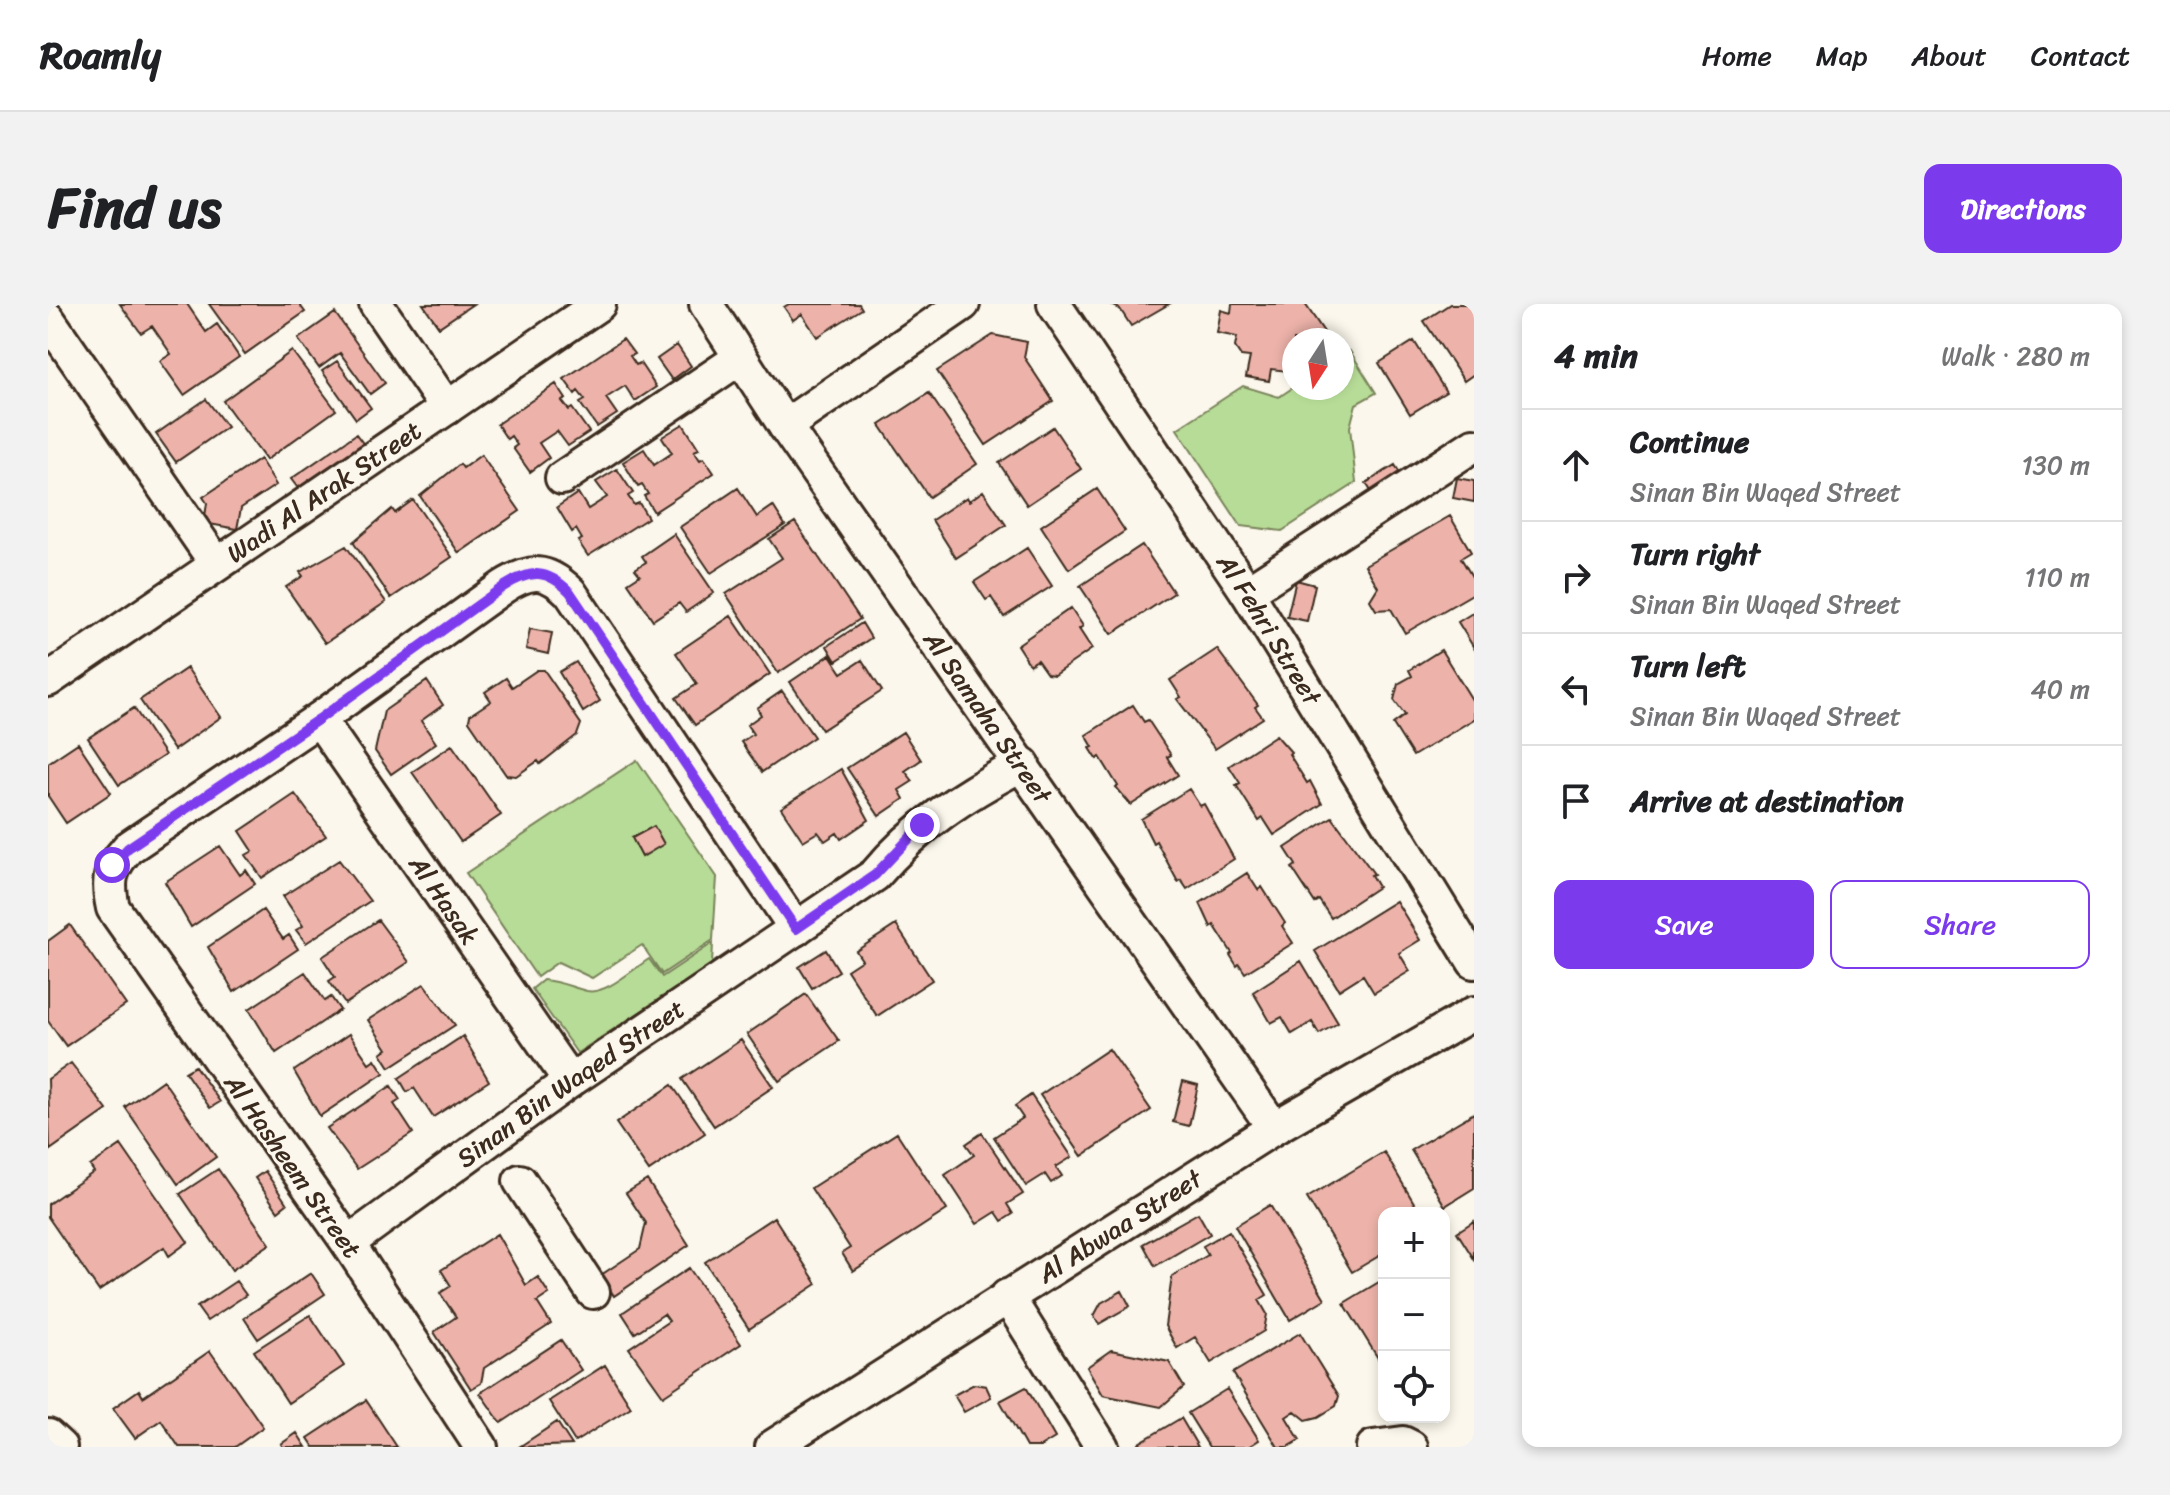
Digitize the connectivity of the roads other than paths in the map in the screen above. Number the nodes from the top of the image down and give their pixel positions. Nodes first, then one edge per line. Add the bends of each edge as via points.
1 (376, 304) edge
2 (599, 304) edge
3 (706, 304) edge
4 (963, 304) edge
5 (1054, 304) edge
6 (48, 319) edge
7 (740, 358) junction
8 (447, 408) junction
9 (785, 426) junction
10 (1474, 445) edge
11 (562, 478) dead end
12 (216, 563) junction
13 (1247, 592) junction
14 (48, 680) edge
15 (319, 719) junction
16 (1023, 764) junction
17 (796, 929) junction
18 (1474, 962) edge
19 (1474, 1013) edge
20 (570, 1081) junction
21 (1274, 1128) junction
22 (492, 1138) junction
23 (348, 1243) junction
24 (593, 1292) dead end
25 (1007, 1296) junction
26 (48, 1436) edge
27 (60, 1447) edge
28 (481, 1447) edge
29 (772, 1447) edge
30 (1102, 1447) edge
31 (1373, 1447) edge
32 (1411, 1447) edge

1 - 8 street
2 - 8 street, Wadi Al Arak Street
3 - 7 street, Al Samaha Street
4 - 9 street
5 - 13 street, Al Fehri Street
6 - 12 street
7 - 9 street, Al Samaha Street
7 - 11 street
8 - 12 street, Wadi Al Arak Street
9 - 16 street, Al Samaha Street
10 - 13 street
12 - 14 street, Wadi Al Arak Street
13 - 18 street, Al Fehri Street
15 - 17 street via 522,575 552,575 570,592
15 - 20 street, Al Hasak
15 - 23 street, Al Hasheem Street via 128,848 112,865 108,885 113,908
16 - 17 street, Sinan Bin Waqed Street via 941,810 875,875
16 - 21 street, Al Samaha Street
17 - 20 street, Sinan Bin Waqed Street
19 - 21 street, Al Abwaa Street
20 - 22 street, Sinan Bin Waqed Street
21 - 25 street, Al Abwaa Street
22 - 23 street, Sinan Bin Waqed Street
22 - 24 street
23 - 28 street, Al Hasheem Street
25 - 29 street, Al Abwaa Street
25 - 30 street
26 - 27 street
31 - 32 street

